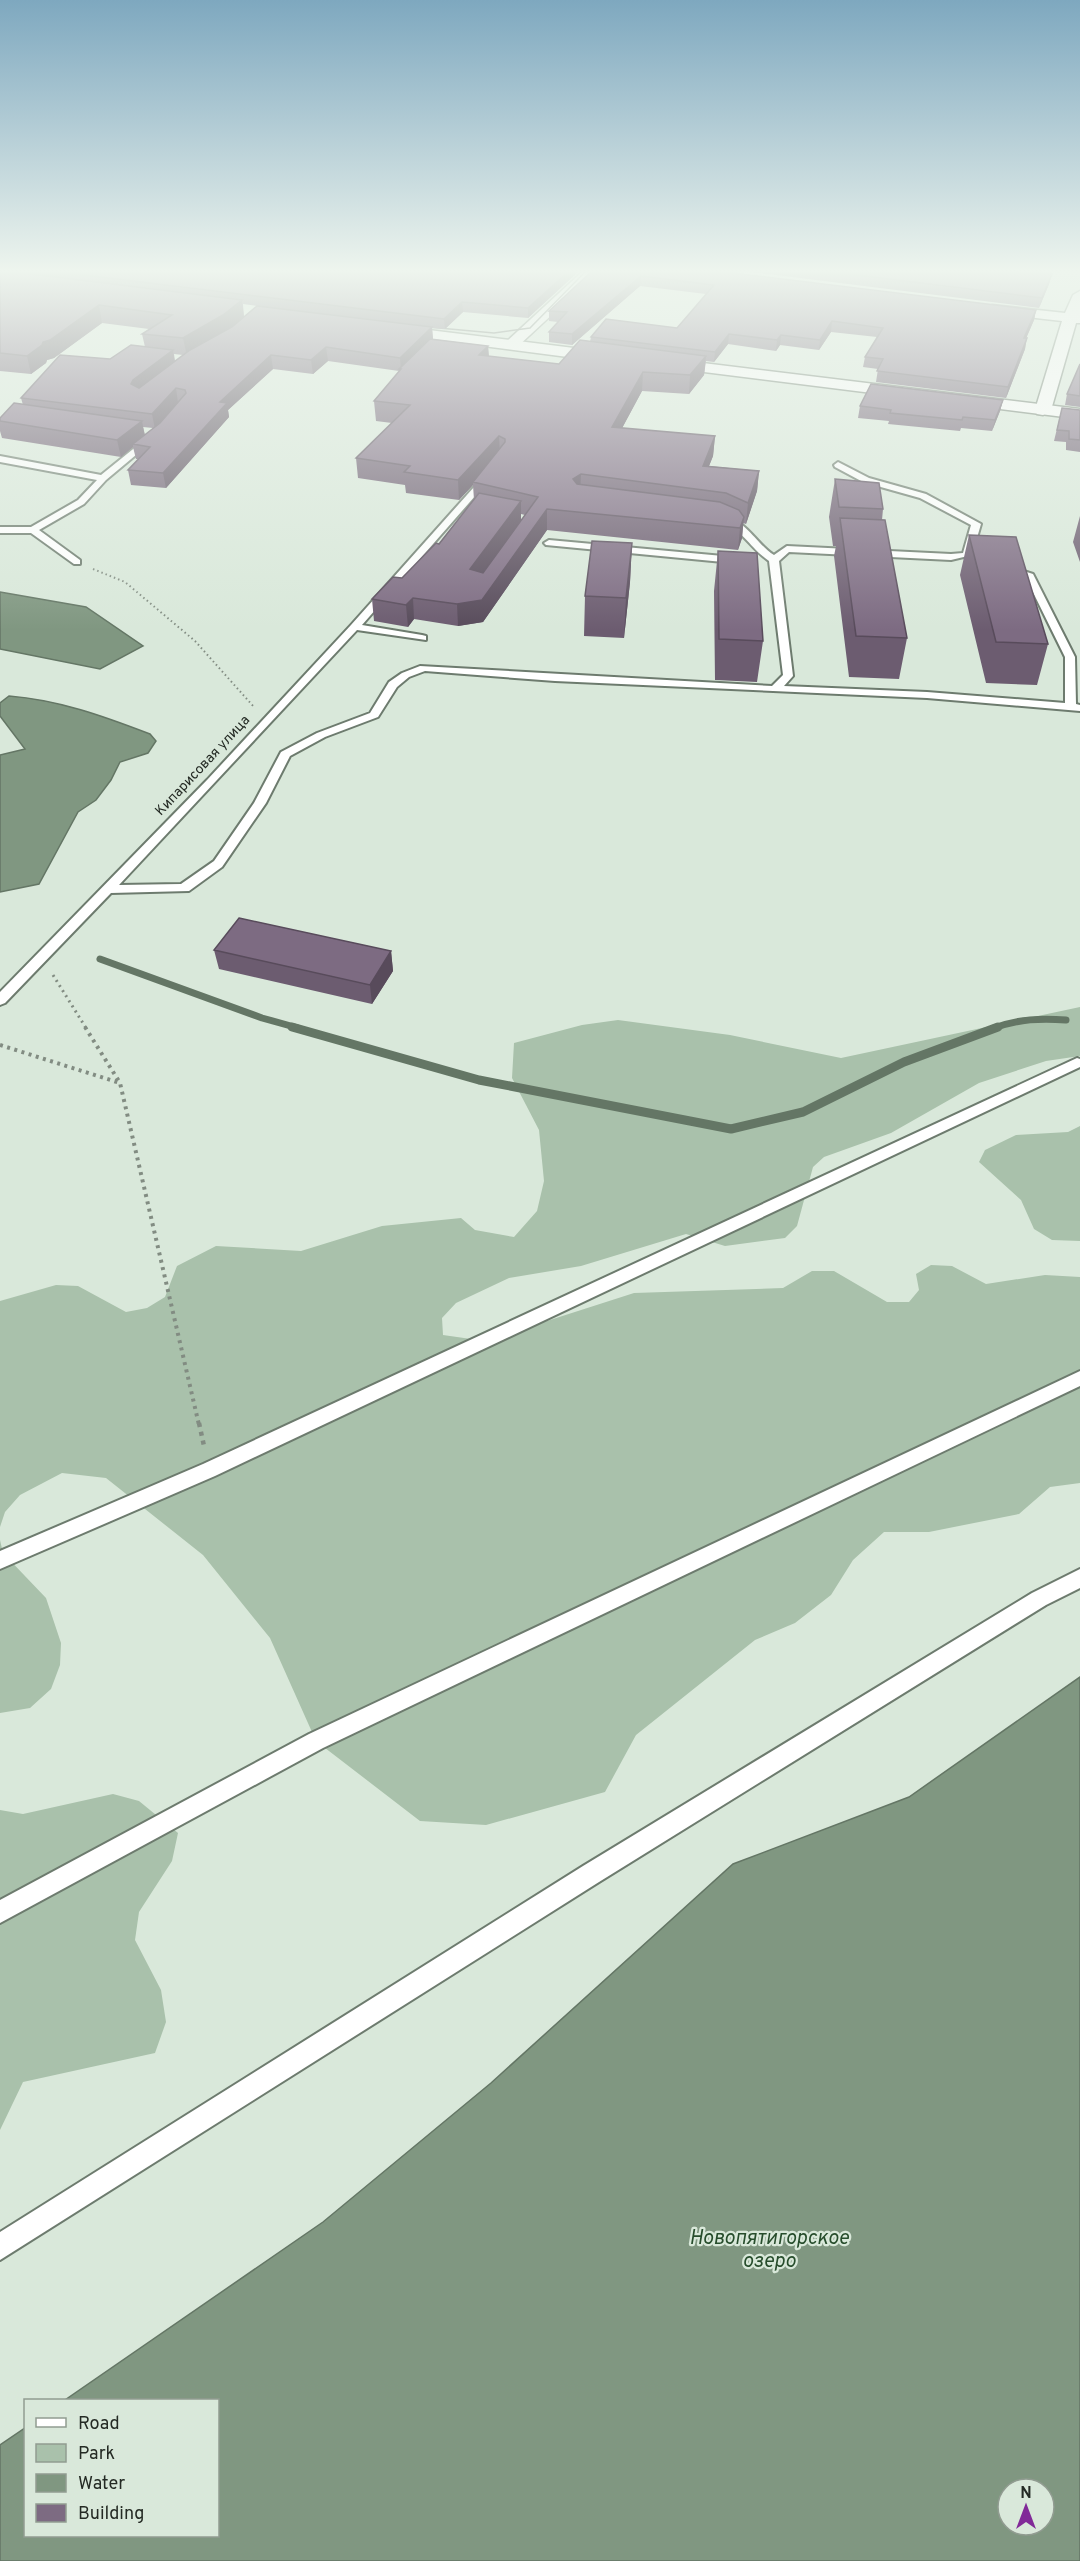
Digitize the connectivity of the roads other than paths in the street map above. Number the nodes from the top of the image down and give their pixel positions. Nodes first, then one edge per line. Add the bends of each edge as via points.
1 (883, 391) edge
2 (1050, 391) edge
3 (1043, 410) junction
4 (1080, 414) edge
5 (147, 433) edge
6 (0, 459) edge
7 (838, 465) dead end
8 (493, 470) edge
9 (103, 478) junction
10 (709, 516) edge
11 (0, 530) edge
12 (33, 530) junction
13 (549, 543) dead end
14 (758, 549) junction
15 (774, 560) junction
16 (77, 562) road end
17 (999, 566) edge
18 (355, 627) junction
19 (422, 638) dead end
20 (775, 688) junction
21 (1076, 708) edge
22 (107, 889) junction
23 (0, 1000) edge
24 (1077, 1063) dead end
25 (1080, 1378) edge
26 (0, 1560) edge
27 (1080, 1578) edge
28 (0, 1912) edge
29 (0, 2247) edge

1 - 3 street
2 - 3 street
3 - 4 street
5 - 9 lane via 158,434
6 - 9 lane
7 - 15 lane via 866,480 923,496 976,524 972,557 787,549
8 - 18 lane via 470,507 413,560
9 - 12 lane via 81,502
10 - 14 lane via 741,527
11 - 12 lane
12 - 16 lane
13 - 14 lane via 723,559 740,558
14 - 15 lane
15 - 20 lane via 788,676
17 - 21 lane via 1030,576 1070,657
18 - 19 lane
18 - 22 lane, Кипарисовая улица
20 - 21 lane via 927,694
20 - 22 lane via 424,668 408,673 390,686 374,715 285,754 260,804 218,864 184,888
22 - 23 lane, Кипарисовая улица
24 - 26 lane via 209,1470
25 - 28 lane via 316,1741
27 - 29 lane via 1039,1599 601,1868

